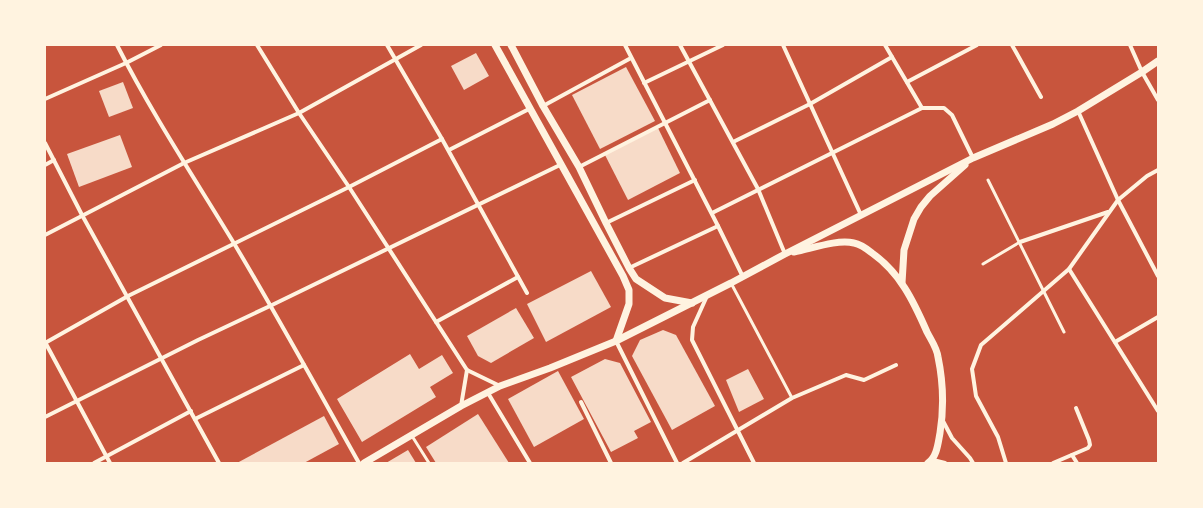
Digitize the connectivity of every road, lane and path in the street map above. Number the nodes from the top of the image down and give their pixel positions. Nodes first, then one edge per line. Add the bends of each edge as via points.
1 (117, 45) edge
2 (161, 45) edge
3 (257, 45) edge
4 (387, 45) edge
5 (421, 45) edge
6 (495, 45) edge
7 (511, 45) edge
8 (625, 45) edge
9 (680, 45) edge
10 (723, 45) edge
11 (783, 45) edge
12 (885, 45) edge
13 (977, 45) edge
14 (1012, 45) edge
15 (1130, 45) edge
16 (892, 57) junction
17 (631, 58) junction
18 (395, 59) junction
19 (1158, 61) edge
20 (689, 62) junction
21 (126, 63) junction
22 (1142, 72) junction
23 (907, 82) junction
24 (644, 83) junction
25 (1041, 97) dead end
26 (45, 99) edge
27 (710, 100) junction
28 (1158, 100) edge
29 (810, 104) junction
30 (543, 106) junction
31 (531, 108) junction
32 (922, 108) junction
33 (1078, 111) junction
34 (298, 113) junction
35 (665, 123) junction
36 (442, 139) junction
37 (733, 142) junction
38 (45, 143) edge
39 (449, 150) junction
40 (834, 152) junction
41 (973, 158) junction
42 (54, 160) junction
43 (184, 163) junction
44 (562, 164) junction
45 (45, 165) edge
46 (579, 167) junction
47 (1158, 170) edge
48 (695, 180) junction
49 (988, 180) dead end
50 (349, 187) junction
51 (758, 189) junction
52 (1118, 200) junction
53 (479, 205) junction
54 (1109, 212) junction
55 (712, 213) junction
56 (82, 215) junction
57 (861, 215) junction
58 (606, 223) junction
59 (718, 226) junction
60 (45, 235) edge
61 (1020, 242) junction
62 (234, 244) junction
63 (389, 249) junction
64 (785, 254) junction
65 (983, 264) dead end
66 (629, 268) junction
67 (1069, 269) junction
68 (1158, 276) edge
69 (518, 277) junction
70 (743, 277) junction
71 (731, 283) junction
72 (902, 283) junction
73 (1044, 290) junction
74 (527, 293) dead end
75 (707, 295) junction
76 (128, 296) junction
77 (692, 303) junction
78 (270, 306) junction
79 (1158, 317) edge
80 (436, 322) junction
81 (1064, 332) dead end
82 (616, 341) junction
83 (1115, 342) junction
84 (45, 343) edge
85 (160, 358) junction
86 (304, 365) junction
87 (896, 365) dead end
88 (467, 370) junction
89 (500, 386) junction
90 (488, 393) junction
91 (792, 398) junction
92 (77, 400) junction
93 (581, 402) dead end
94 (460, 406) junction
95 (1076, 408) dead end
96 (191, 411) junction
97 (1158, 411) edge
98 (45, 417) edge
99 (195, 419) junction
100 (942, 420) junction
101 (738, 431) junction
102 (411, 434) junction
103 (1072, 455) junction
104 (106, 456) junction
105 (931, 461) edge
106 (94, 463) edge
107 (110, 463) edge
108 (219, 463) edge
109 (359, 463) edge
110 (364, 463) edge
111 (429, 463) edge
112 (530, 463) edge
113 (611, 463) edge
114 (677, 463) edge
115 (683, 463) edge
116 (754, 463) edge
117 (945, 463) edge
118 (973, 463) edge
119 (1006, 463) edge
120 (1053, 463) edge
121 (1077, 463) edge

1 - 21 street
2 - 21 street
3 - 34 street
4 - 18 street
5 - 18 street
6 - 31 street
7 - 30 street
8 - 17 street
9 - 20 street
10 - 20 street
11 - 29 street
12 - 16 street
13 - 23 street
14 - 25 street
15 - 22 street
16 - 23 street
16 - 29 street
17 - 24 street
17 - 30 street
18 - 34 street
18 - 36 street
19 - 22 street
20 - 24 street
20 - 27 street
21 - 26 street
21 - 43 street
22 - 28 street
22 - 33 street
23 - 32 street
24 - 35 street
27 - 35 street
27 - 37 street
29 - 37 street
29 - 40 street
30 - 46 street
31 - 39 street
31 - 44 street
32 - 40 street
32 - 41 street via 944,108 952,115
33 - 41 street
33 - 52 street
34 - 43 street
34 - 50 street
35 - 46 street
35 - 48 street
36 - 39 street
36 - 50 street
37 - 51 street
38 - 42 street
39 - 53 street
40 - 51 street
40 - 57 street
41 - 57 street
41 - 72 street via 930,196 914,219 904,250
42 - 45 street
42 - 56 street
43 - 56 street
43 - 62 street
44 - 53 street
44 - 82 street via 624,276 629,290 629,304
46 - 58 street
47 - 52 street
48 - 55 street
48 - 58 street
49 - 61 lane
50 - 62 street
50 - 63 street
51 - 55 street
51 - 64 street
52 - 54 street
52 - 68 street
53 - 63 street
53 - 69 street
54 - 61 street
54 - 67 street
55 - 59 street
56 - 60 street
56 - 76 street
57 - 64 street
58 - 66 street
59 - 66 street
59 - 70 street
61 - 65 lane
61 - 73 lane
62 - 76 street
62 - 78 street
63 - 78 street
63 - 80 street
64 - 70 street
64 - 72 street via 839,242 853,242 886,263
66 - 77 street via 636,280 665,298
67 - 73 street
67 - 83 street
69 - 74 street
69 - 80 street
70 - 71 street
71 - 75 street
71 - 91 lane
72 - 100 street via 938,355
73 - 81 lane
73 - 119 street via 981,345 972,369 976,396 998,437
75 - 77 street
75 - 101 street via 693,327 692,340
76 - 84 street
76 - 85 street
77 - 82 street
78 - 85 street
78 - 86 street
79 - 83 street
80 - 88 street
82 - 89 street
82 - 114 street
83 - 97 street
84 - 92 street
85 - 92 street
85 - 96 street
86 - 99 street
86 - 109 street
87 - 91 street via 864,380 846,375
88 - 89 street
88 - 94 street
89 - 90 street
90 - 94 street
90 - 112 street
91 - 101 street
92 - 98 street
92 - 104 street
93 - 113 street
94 - 102 street
95 - 103 street via 1090,446
96 - 99 street
96 - 104 street
99 - 108 street
100 - 105 street via 939,440
100 - 118 street via 952,438
101 - 115 street
101 - 116 street
102 - 110 street
102 - 111 lane
103 - 120 street
103 - 121 street
104 - 106 street
104 - 107 street
105 - 117 street

